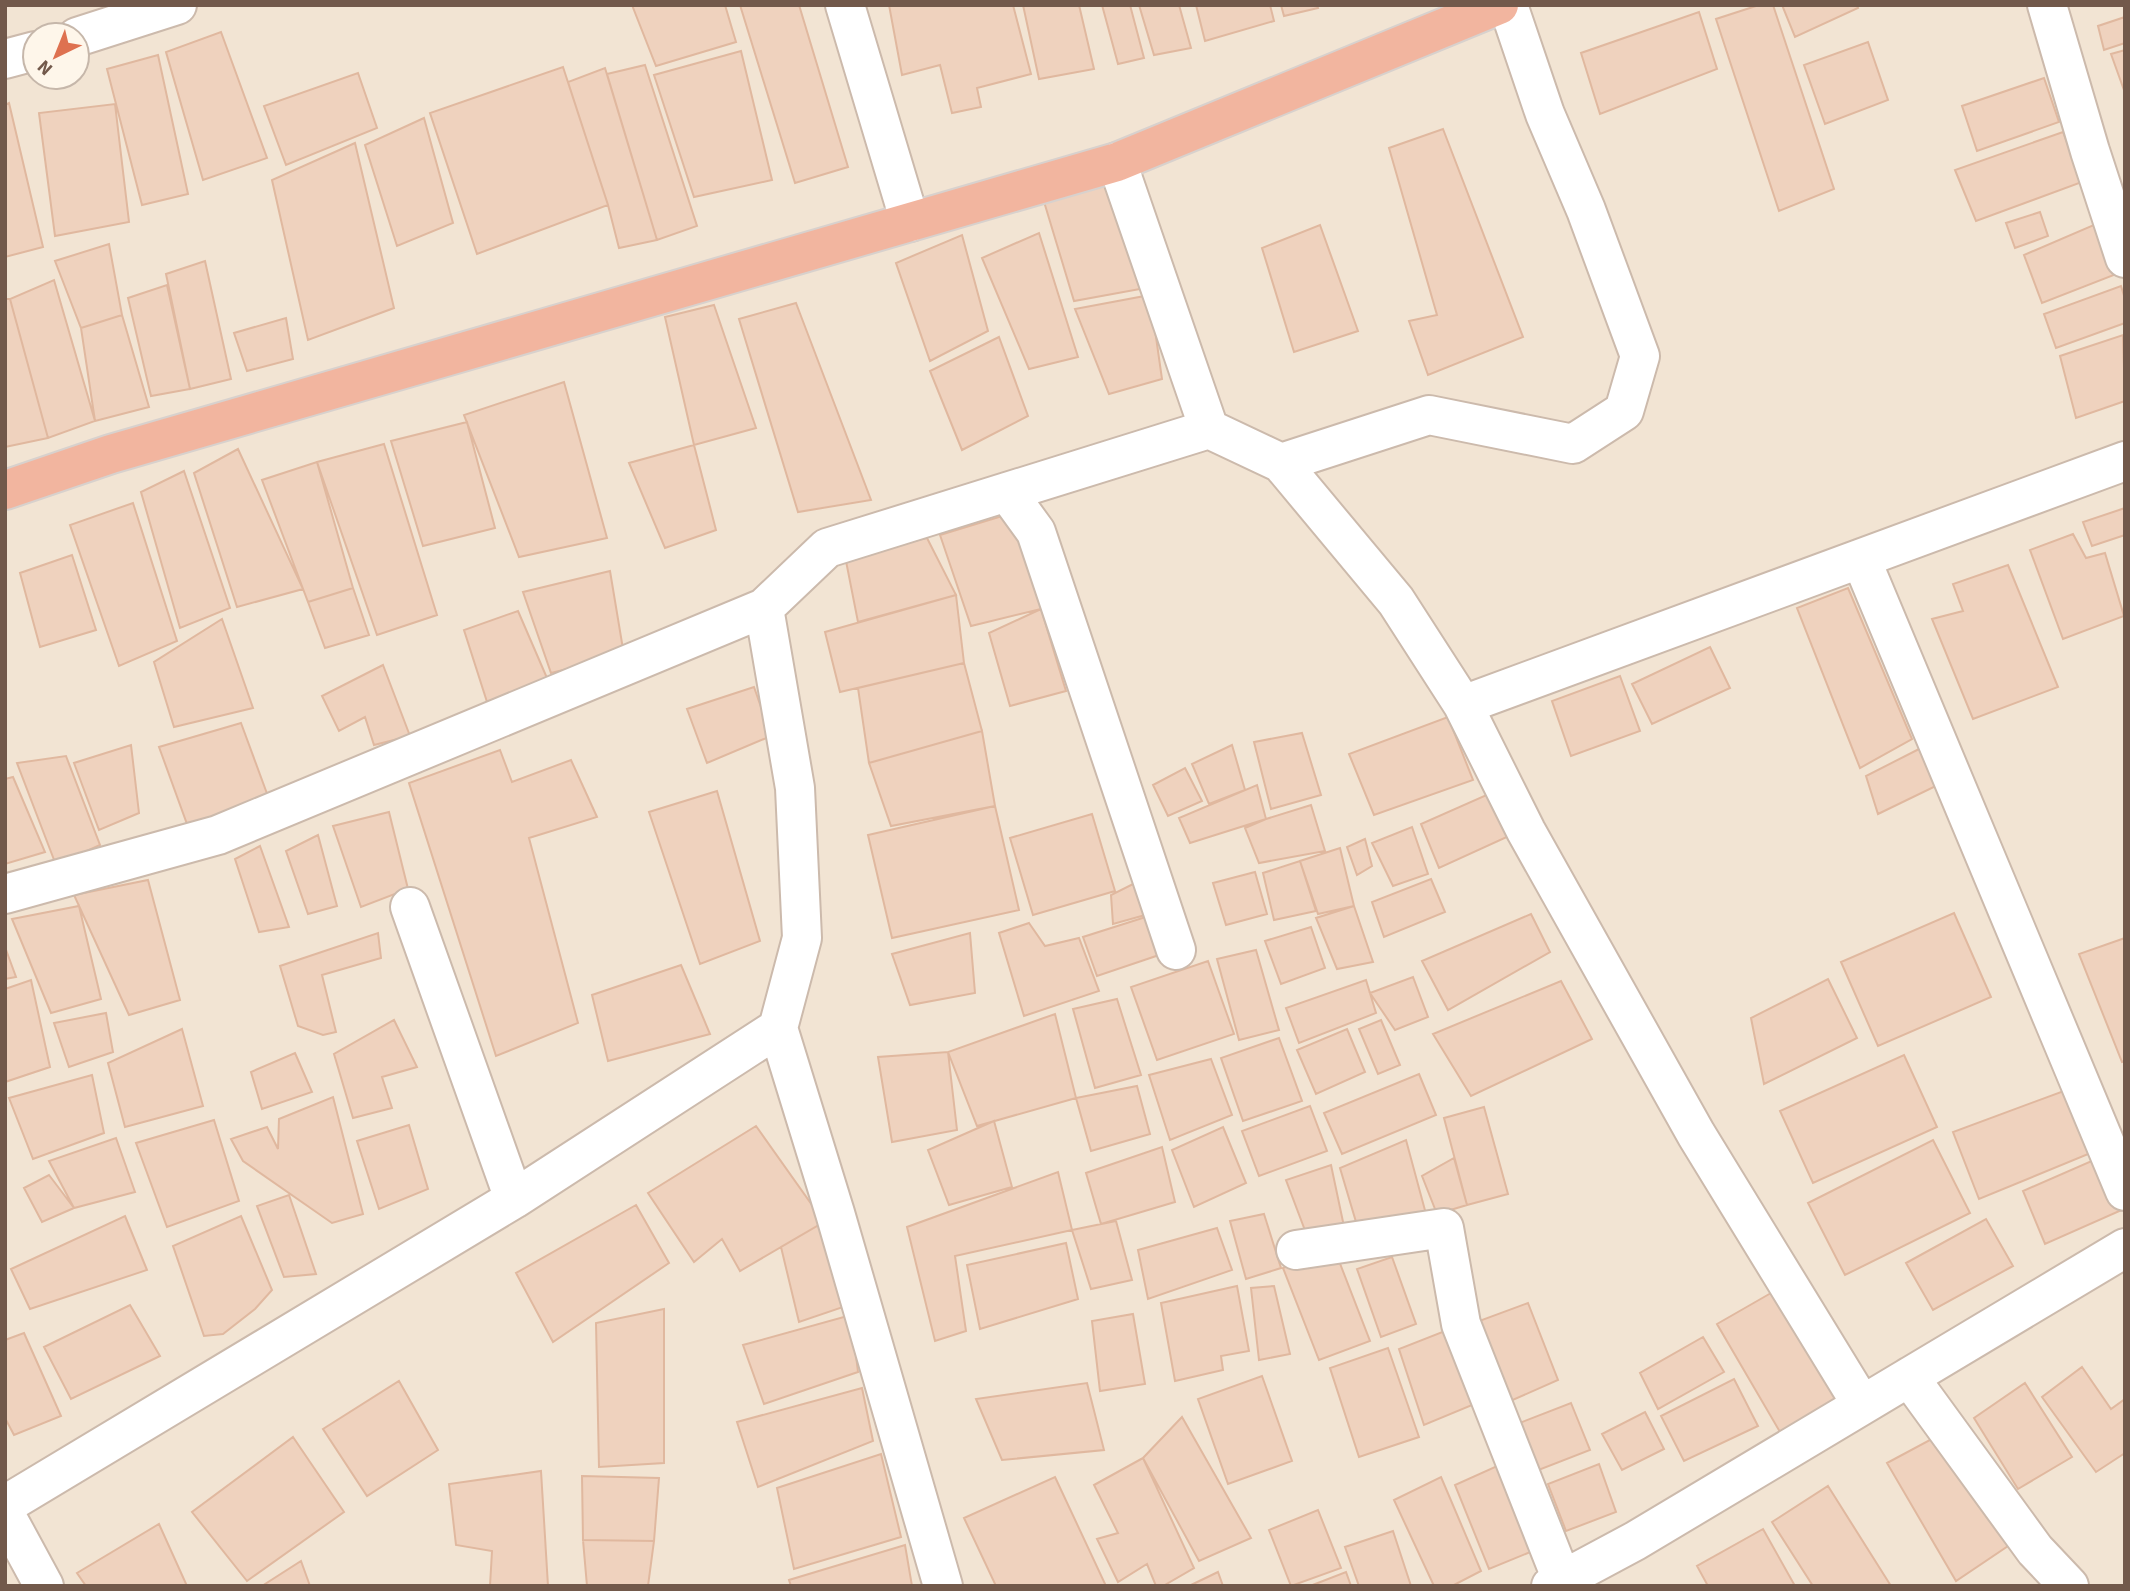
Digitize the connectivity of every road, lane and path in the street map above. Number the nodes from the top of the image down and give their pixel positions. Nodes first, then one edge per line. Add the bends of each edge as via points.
1 (845, 5) edge
2 (1499, 5) edge
3 (1508, 5) edge
4 (2047, 5) edge
5 (159, 8) edge
6 (91, 32) edge
7 (1117, 162) junction
8 (910, 222) junction
9 (2125, 258) edge
10 (1209, 429) junction
11 (2125, 461) edge
12 (1281, 463) junction
13 (5, 490) edge
14 (1007, 492) junction
15 (1861, 559) junction
16 (764, 608) junction
17 (1463, 705) junction
18 (5, 894) edge
19 (410, 907) dead end
20 (1176, 950) dead end
21 (778, 1028) junction
22 (2125, 1191) edge
23 (514, 1199) junction
24 (2125, 1248) edge
25 (1296, 1250) dead end
26 (1909, 1377) junction
27 (1861, 1405) junction
28 (5, 1505) edge
29 (5, 1514) edge
30 (1557, 1583) edge
31 (44, 1586) edge
32 (943, 1586) edge
33 (2069, 1586) edge

1 - 8 street
2 - 7 highway
3 - 12 street via 1545,114 1640,356 1624,411 1573,444 1429,415
4 - 9 street
5 - 6 street
7 - 8 highway
7 - 10 street
8 - 13 highway via 111,454
10 - 12 street
10 - 14 street
11 - 15 street
12 - 17 street via 1396,601
14 - 16 street via 827,548
14 - 20 street via 1036,532
15 - 17 street
15 - 22 street
16 - 18 street via 218,835
16 - 21 street via 795,788 802,939
17 - 27 street via 1526,831 1696,1134
19 - 23 street
21 - 23 street
21 - 32 street
23 - 28 street
24 - 26 street
25 - 30 street via 1444,1228 1461,1324
26 - 27 street
26 - 33 street via 2035,1550
27 - 30 street
29 - 31 street

